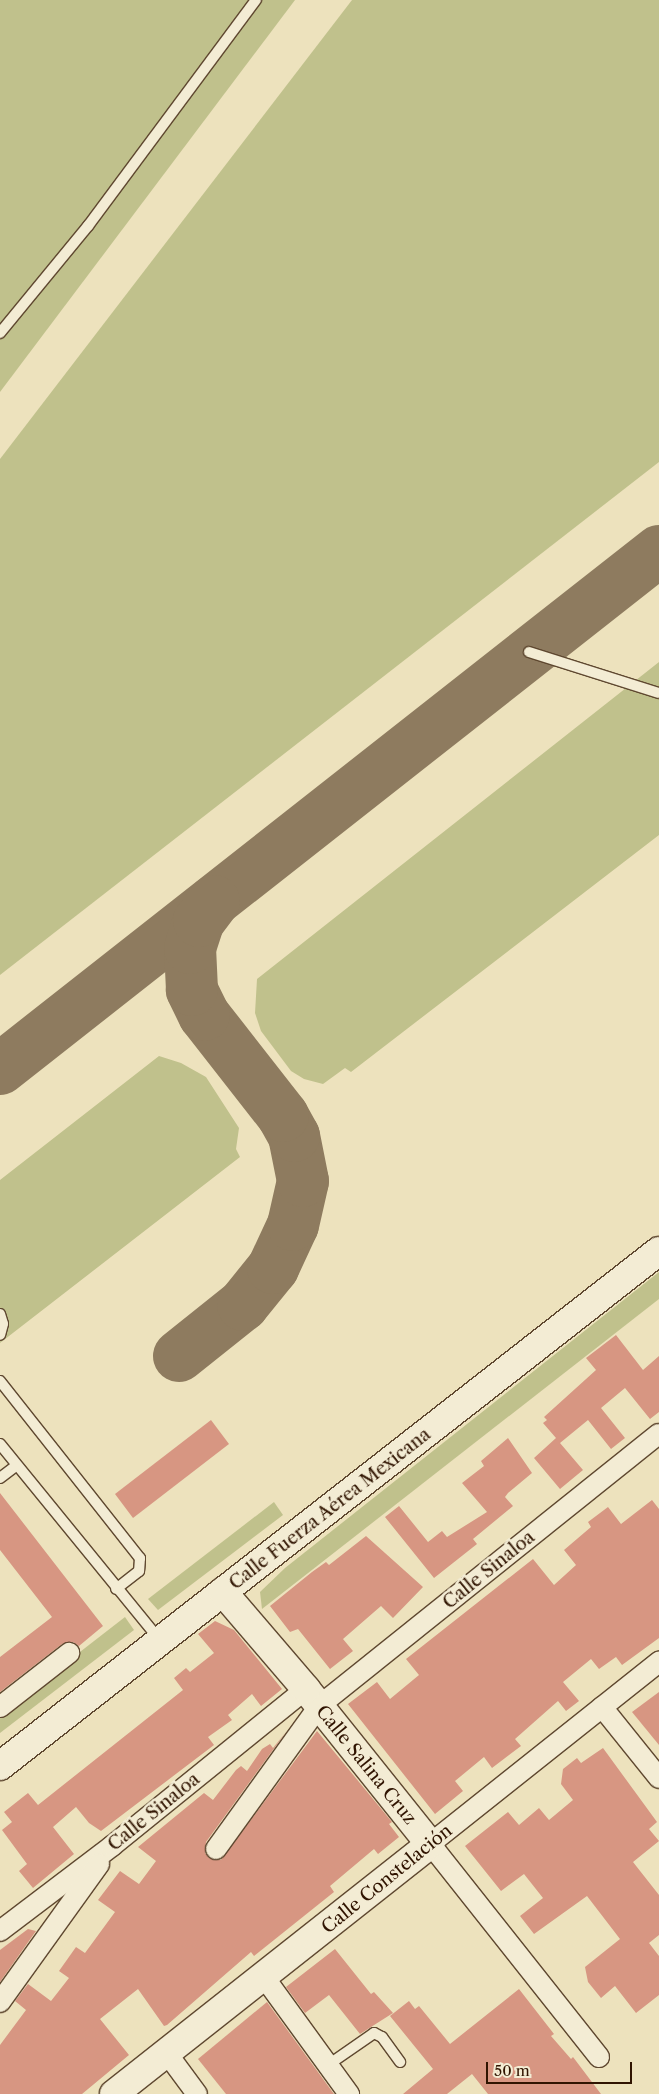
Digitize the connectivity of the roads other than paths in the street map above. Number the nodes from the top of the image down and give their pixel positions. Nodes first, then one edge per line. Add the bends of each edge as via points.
1 (256, 0) edge
2 (0, 333) edge
3 (530, 652) dead end
4 (659, 693) edge
5 (659, 1251) edge
6 (0, 1314) edge
7 (0, 1335) edge
8 (0, 1381) edge
9 (659, 1434) edge
10 (0, 1444) edge
11 (17, 1465) junction
12 (0, 1478) edge
13 (116, 1589) junction
14 (223, 1592) junction
15 (161, 1641) junction
16 (69, 1653) dead end
17 (659, 1662) edge
18 (312, 1698) junction
19 (0, 1707) edge
20 (602, 1707) junction
21 (0, 1766) edge
22 (659, 1778) edge
23 (430, 1844) junction
24 (112, 1846) junction
25 (216, 1849) dead end
26 (0, 1931) edge
27 (264, 1977) junction
28 (0, 2002) edge
29 (166, 2052) junction
30 (599, 2058) dead end
31 (400, 2062) dead end
32 (328, 2064) junction
33 (114, 2094) edge
34 (197, 2094) edge
35 (349, 2094) edge

1 - 2 lane via 88,226
3 - 4 lane
5 - 14 main road, Calle Fuerza Aérea Mexicana
6 - 7 lane via 3,1324
8 - 13 lane via 140,1558 138,1571
9 - 18 street, Calle Sinaloa
10 - 11 lane
11 - 12 lane
11 - 13 lane
13 - 15 lane
14 - 15 main road, Calle Fuerza Aérea Mexicana
14 - 18 main road, Calle Salina Cruz
15 - 21 main road, Calle Fuerza Aérea Mexicana
16 - 19 street
17 - 20 street, Calle Constelación
18 - 23 main road, Calle Salina Cruz
18 - 24 street, Calle Sinaloa
18 - 25 street
20 - 22 street
20 - 23 street, Calle Constelación
23 - 27 main road, Calle Constelación
23 - 30 street, Calle Salina Cruz
24 - 26 street, Calle Sinaloa
24 - 28 street
27 - 29 main road, Calle Constelación
27 - 32 street
29 - 33 main road, Calle Constelación
29 - 34 street
31 - 32 lane via 382,2037 374,2033
32 - 35 street

